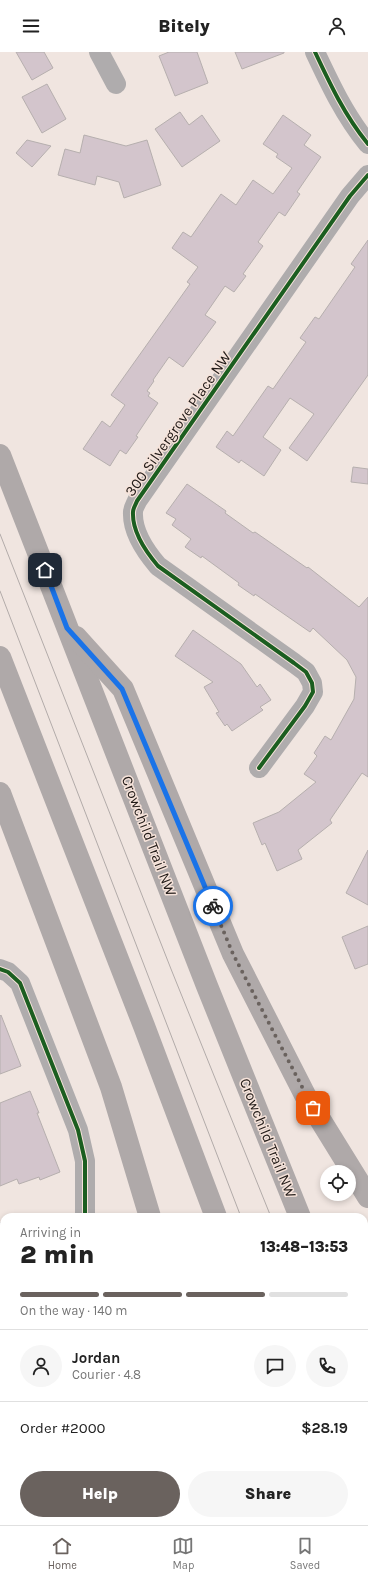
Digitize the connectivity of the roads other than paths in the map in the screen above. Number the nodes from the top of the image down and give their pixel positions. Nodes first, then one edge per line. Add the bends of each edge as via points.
1 (99, 52) edge
2 (315, 52) edge
3 (116, 84) dead end
4 (368, 144) edge
5 (368, 176) edge
6 (0, 455) edge
7 (67, 628) junction
8 (0, 657) edge
9 (259, 768) dead end
10 (0, 793) edge
11 (0, 970) edge
12 (368, 1197) edge
13 (85, 1213) edge
14 (149, 1213) edge
15 (214, 1213) edge
16 (298, 1213) edge

1 - 3 street
2 - 4 street via 334,93
5 - 9 street, 300 Silvergrove Place NW via 350,196 137,501 133,511 135,526 141,540 148,555 158,566 306,672 312,683 313,692 306,706
6 - 7 highway, Crowchild Trail NW
7 - 12 highway via 122,689 233,954 305,1095
7 - 16 highway, Crowchild Trail NW
8 - 15 highway
10 - 14 highway via 111,1087
11 - 13 street via 8,972 20,984 78,1130 85,1161

